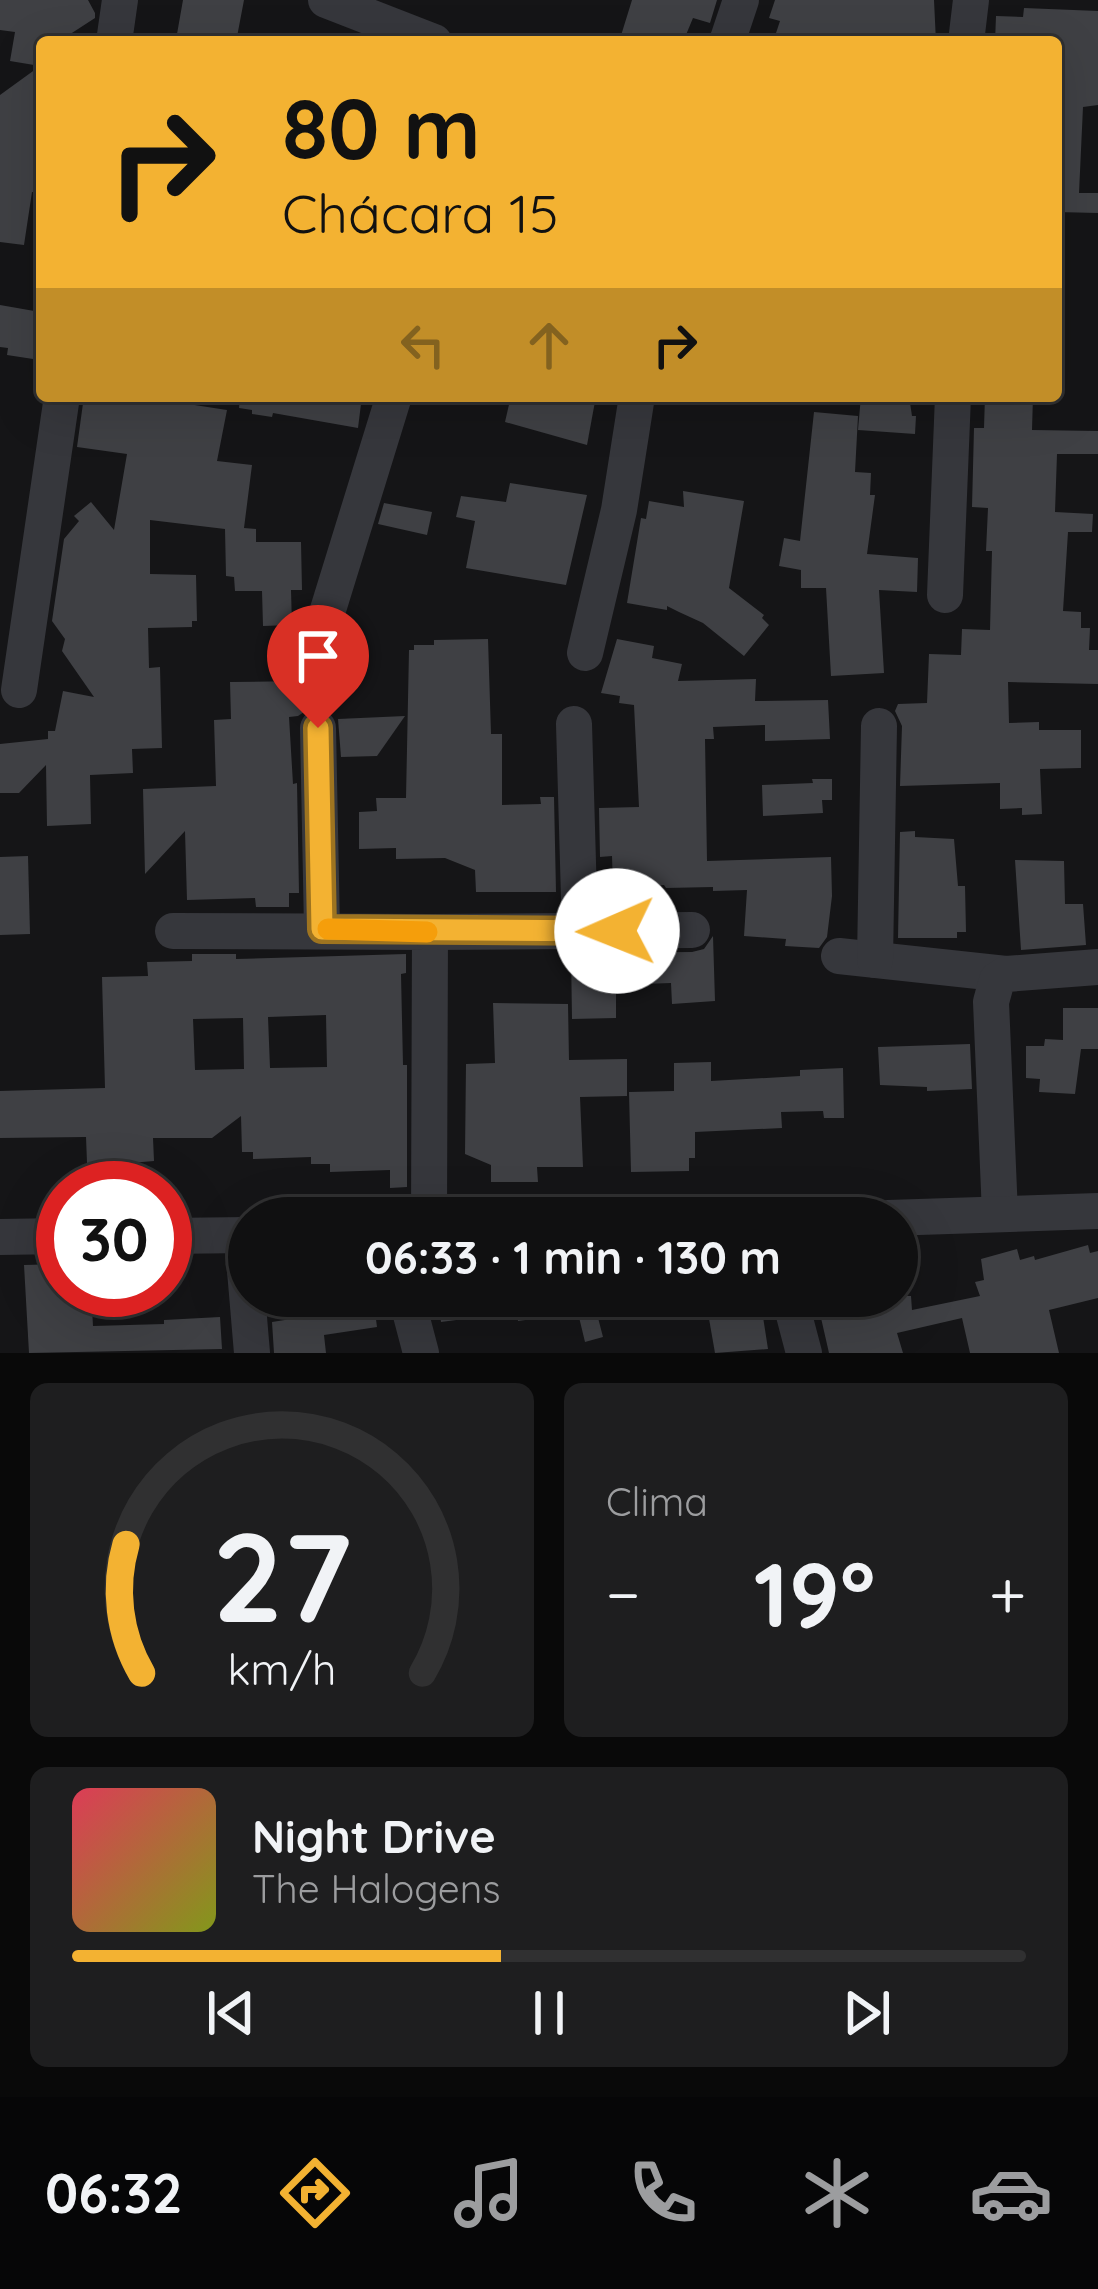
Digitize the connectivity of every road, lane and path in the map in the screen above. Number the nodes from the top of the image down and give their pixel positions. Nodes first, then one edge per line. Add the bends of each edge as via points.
1 (120, 0) edge
2 (326, 0) edge
3 (741, 0) edge
4 (970, 0) edge
5 (115, 36) edge
6 (419, 36) edge
7 (730, 36) edge
8 (967, 36) edge
9 (61, 402) edge
10 (392, 402) edge
11 (636, 402) edge
12 (952, 402) edge
13 (945, 595) dead end
14 (585, 653) dead end
15 (314, 655) dead end
16 (19, 690) dead end
17 (574, 724) dead end
18 (879, 726) dead end
19 (318, 728) dead end
20 (322, 929) junction
21 (692, 930) dead end
22 (173, 931) dead end
23 (430, 932) junction
24 (580, 932) junction
25 (1098, 967) edge
26 (1006, 974) junction
27 (429, 1197) edge
28 (1098, 1210) edge
29 (1000, 1214) junction
30 (918, 1217) edge
31 (228, 1235) edge
32 (192, 1236) edge
33 (0, 1237) edge
34 (36, 1237) edge
35 (250, 1317) edge
36 (412, 1317) edge
37 (794, 1317) edge
38 (252, 1353) edge
39 (421, 1353) edge
40 (803, 1353) edge

1 - 5 street
2 - 6 street
3 - 7 street
4 - 8 street
9 - 16 street
10 - 15 street
11 - 14 street
12 - 13 street
17 - 24 street
18 - 26 street via 857,958
19 - 20 street
20 - 22 street
20 - 23 street
21 - 24 street
23 - 24 street
23 - 27 street
25 - 26 street
26 - 29 street via 991,1002
28 - 29 street
29 - 30 street
31 - 32 street
33 - 34 street
35 - 38 street
36 - 39 street
37 - 40 street

